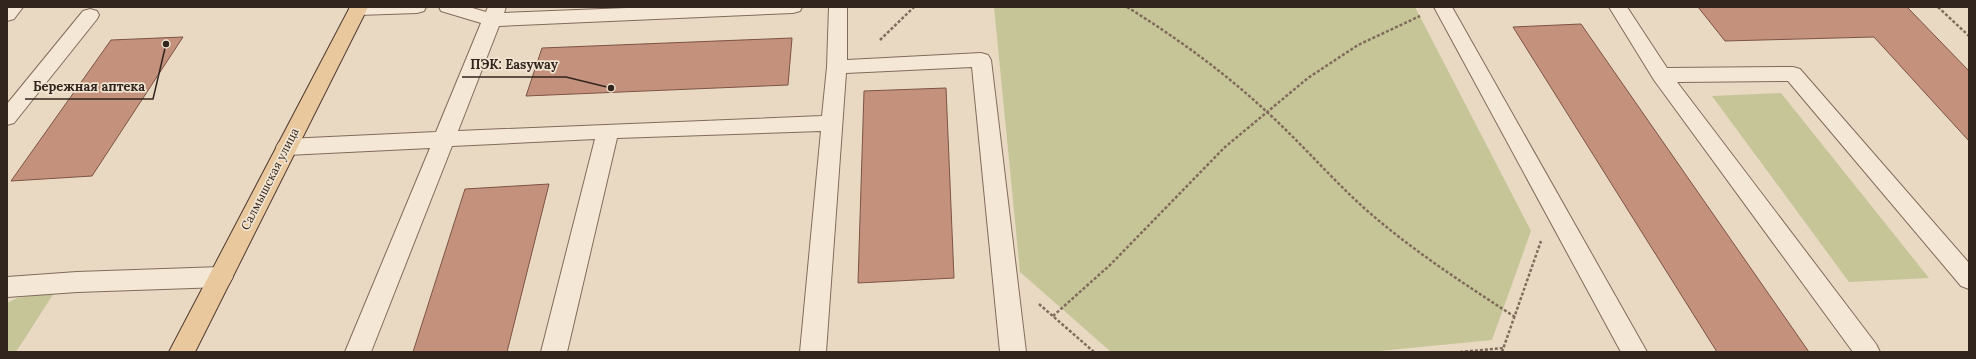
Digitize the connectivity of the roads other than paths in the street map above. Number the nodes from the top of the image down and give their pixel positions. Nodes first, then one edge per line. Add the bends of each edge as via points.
1 (14, 7) edge
2 (417, 7) edge
3 (448, 7) edge
4 (793, 7) edge
5 (838, 7) edge
6 (1618, 7) edge
7 (358, 8) edge
8 (1435, 10) edge
9 (494, 14) edge
10 (7, 15) edge
11 (90, 15) dead end
12 (844, 67) junction
13 (1661, 75) junction
14 (7, 118) edge
15 (832, 123) junction
16 (608, 131) junction
17 (442, 140) junction
18 (287, 147) junction
19 (221, 276) junction
20 (1969, 279) edge
21 (7, 287) edge
22 (182, 352) edge
23 (358, 352) edge
24 (554, 352) edge
25 (813, 352) edge
26 (1013, 352) edge
27 (1634, 352) edge
28 (1867, 352) edge

1 - 10 lane
2 - 7 lane
3 - 9 lane
4 - 9 lane
5 - 12 lane
6 - 13 lane
7 - 18 main road, Салмышская улица
8 - 27 lane via 1553,206
9 - 17 lane
11 - 14 lane
12 - 15 lane
12 - 26 lane via 981,60
13 - 20 lane via 1793,74
13 - 28 lane
15 - 16 lane
15 - 25 lane
16 - 17 lane
16 - 24 lane
17 - 18 lane
17 - 23 lane
18 - 19 main road, Салмышская улица
19 - 21 lane
19 - 22 main road, Салмышская улица

